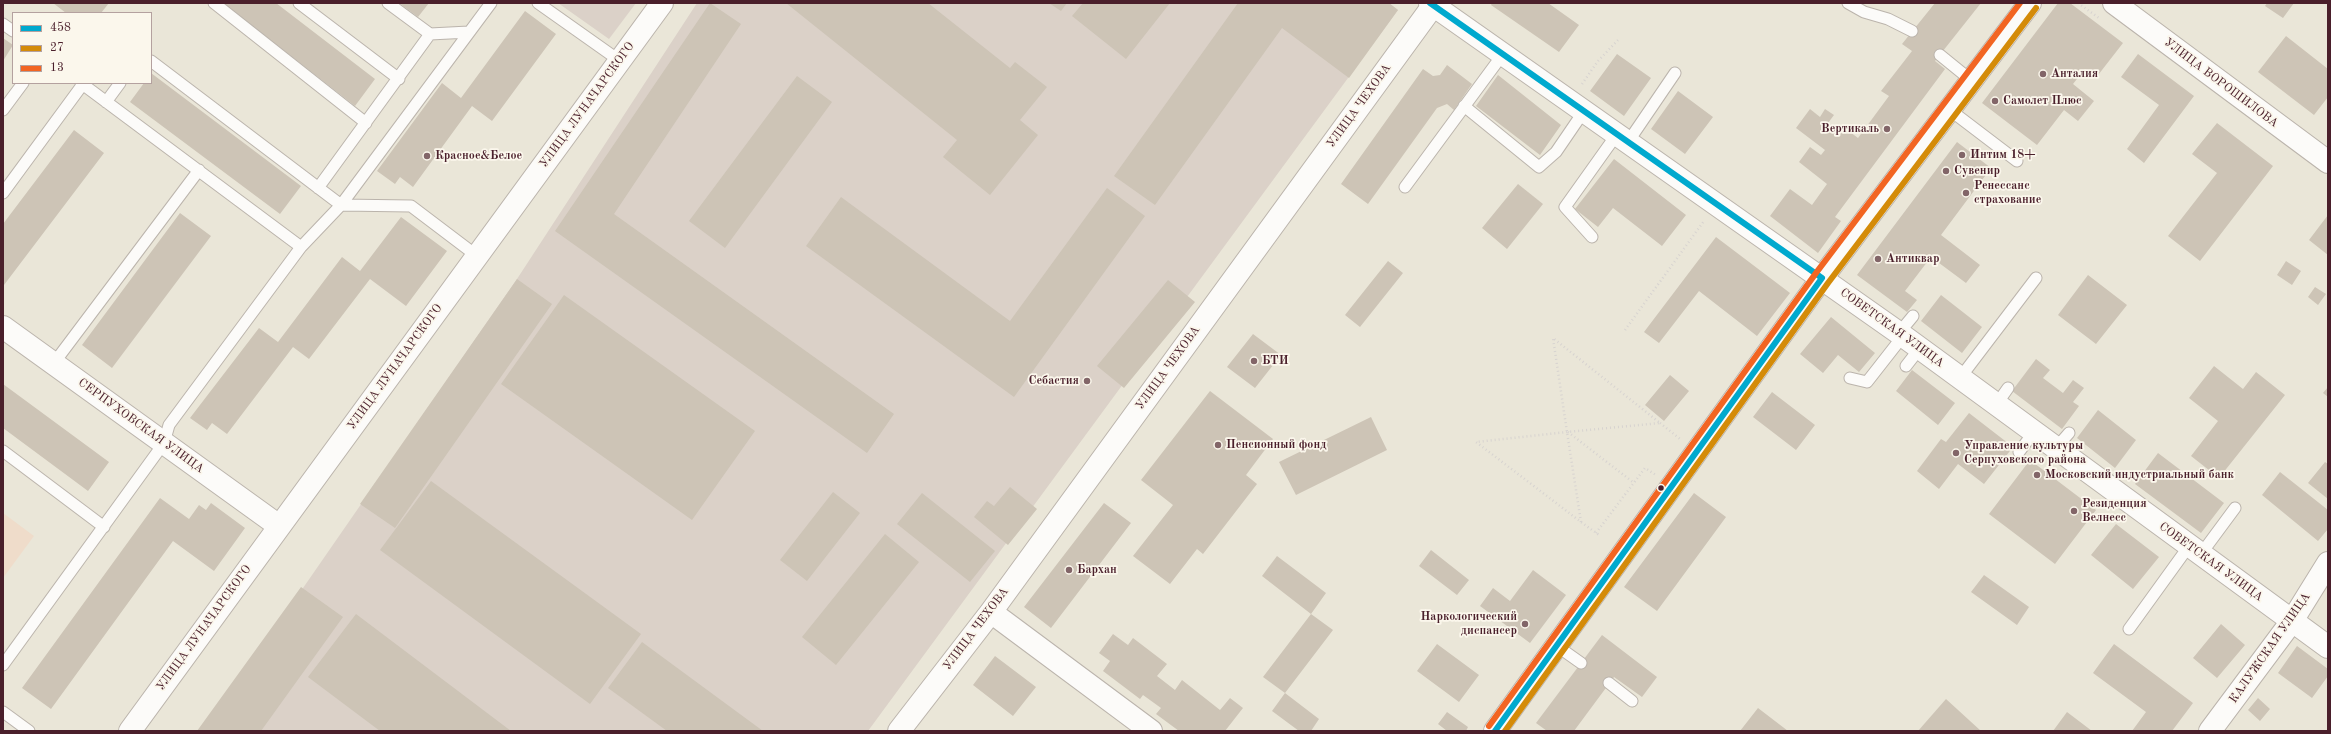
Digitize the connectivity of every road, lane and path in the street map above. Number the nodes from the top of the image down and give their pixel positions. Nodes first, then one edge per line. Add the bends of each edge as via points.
1 (214, 3) edge
2 (299, 3) edge
3 (388, 3) edge
4 (491, 3) edge
5 (538, 3) edge
6 (662, 3) edge
7 (1848, 3) edge
8 (2030, 3) edge
9 (2114, 3) edge
10 (1432, 4) edge
11 (3, 24) edge
12 (12, 31) edge
13 (1912, 31) dead end
14 (469, 32) junction
15 (430, 34) junction
16 (1619, 39) dead end
17 (1503, 54) junction
18 (1940, 55) dead end
19 (620, 61) junction
20 (152, 62) edge
21 (1675, 73) dead end
22 (399, 79) junction
23 (1972, 81) junction
24 (22, 84) edge
25 (82, 84) edge
26 (119, 84) edge
27 (106, 102) junction
28 (1464, 106) junction
29 (1577, 106) junction
30 (3, 110) edge
31 (1950, 110) junction
32 (366, 123) junction
33 (1623, 138) junction
34 (2017, 162) dead end
35 (2328, 162) edge
36 (199, 170) junction
37 (1405, 187) dead end
38 (318, 188) junction
39 (3, 193) edge
40 (341, 205) junction
41 (1704, 221) dead end
42 (1592, 236) dead end
43 (301, 247) junction
44 (477, 256) junction
45 (1822, 278) junction
46 (2036, 278) dead end
47 (1913, 316) dead end
48 (3, 327) edge
49 (1625, 330) dead end
50 (1907, 339) junction
51 (54, 363) junction
52 (1906, 366) dead end
53 (1850, 378) dead end
54 (1960, 378) junction
55 (1567, 432) junction
56 (2034, 432) junction
57 (164, 444) junction
58 (3, 451) edge
59 (2019, 452) dead end
60 (1662, 471) dead end
61 (1634, 483) junction
62 (2235, 508) dead end
63 (1581, 522) junction
64 (279, 526) junction
65 (104, 527) junction
66 (1596, 533) junction
67 (1599, 535) dead end
68 (2195, 550) junction
69 (2328, 563) edge
70 (991, 612) junction
71 (2292, 621) junction
72 (2129, 629) dead end
73 (1557, 646) junction
74 (2328, 647) edge
75 (1581, 662) dead end
76 (3, 665) edge
77 (1609, 683) dead end
78 (1632, 701) dead end
79 (3, 712) edge
80 (29, 731) edge
81 (130, 731) edge
82 (899, 731) edge
83 (1151, 731) edge
84 (1495, 731) edge
85 (2210, 731) edge

1 - 32 lane
2 - 22 lane
3 - 15 lane
4 - 14 lane
5 - 19 lane
6 - 19 street, УЛИЦА ЛУНАЧАРСКОГО
7 - 13 lane
8 - 23 street
9 - 35 street, УЛИЦА ВОРОШИЛОВА
10 - 17 street, СОВЕТСКАЯ УЛИЦА
10 - 70 street, УЛИЦА ЧЕХОВА
11 - 12 lane
14 - 15 lane
14 - 40 lane
15 - 22 lane
16 - 29 path via 1598,61
17 - 28 lane
17 - 29 street, СОВЕТСКАЯ УЛИЦА
18 - 23 lane
19 - 44 street, УЛИЦА ЛУНАЧАРСКОГО
20 - 38 lane
21 - 33 lane
22 - 32 lane
23 - 31 street
24 - 30 lane
25 - 27 lane
25 - 39 lane
26 - 27 lane
27 - 36 lane
28 - 29 lane via 1539,167 1556,152
28 - 37 lane
29 - 33 street, СОВЕТСКАЯ УЛИЦА
31 - 34 lane
31 - 45 street
32 - 38 lane
33 - 42 lane via 1565,207
33 - 45 street, СОВЕТСКАЯ УЛИЦА
36 - 43 lane
36 - 51 lane
38 - 40 lane
40 - 43 lane
40 - 44 lane via 411,206
41 - 49 path
43 - 57 lane via 169,425
44 - 64 street, УЛИЦА ЛУНАЧАРСКОГО
45 - 50 street, СОВЕТСКАЯ УЛИЦА
45 - 73 street
46 - 54 lane
47 - 50 lane
48 - 51 street, СЕРПУХОВСКАЯ УЛИЦА
50 - 52 lane
50 - 53 lane via 1867,382
50 - 54 street, СОВЕТСКАЯ УЛИЦА
51 - 57 street, СЕРПУХОВСКАЯ УЛИЦА
54 - 56 street, СОВЕТСКАЯ УЛИЦА via 2002,396
55 - 55 path via 1660,423 1553,338 1557,361
55 - 61 path
55 - 63 path
55 - 63 path via 1476,442
56 - 59 lane
56 - 68 street, СОВЕТСКАЯ УЛИЦА via 2063,441
57 - 64 street, СЕРПУХОВСКАЯ УЛИЦА
57 - 65 lane
58 - 65 lane
60 - 61 path via 1658,477 1645,468
61 - 66 path
62 - 68 lane
63 - 66 path
64 - 81 street, УЛИЦА ЛУНАЧАРСКОГО
65 - 76 lane
66 - 67 path
68 - 71 street, СОВЕТСКАЯ УЛИЦА
68 - 72 lane
69 - 71 street, КАЛУЖСКАЯ УЛИЦА
70 - 82 street, УЛИЦА ЧЕХОВА
70 - 83 street
71 - 74 street, СОВЕТСКАЯ УЛИЦА
71 - 85 street, КАЛУЖСКАЯ УЛИЦА
73 - 75 lane
73 - 84 street
77 - 78 lane
79 - 80 lane

